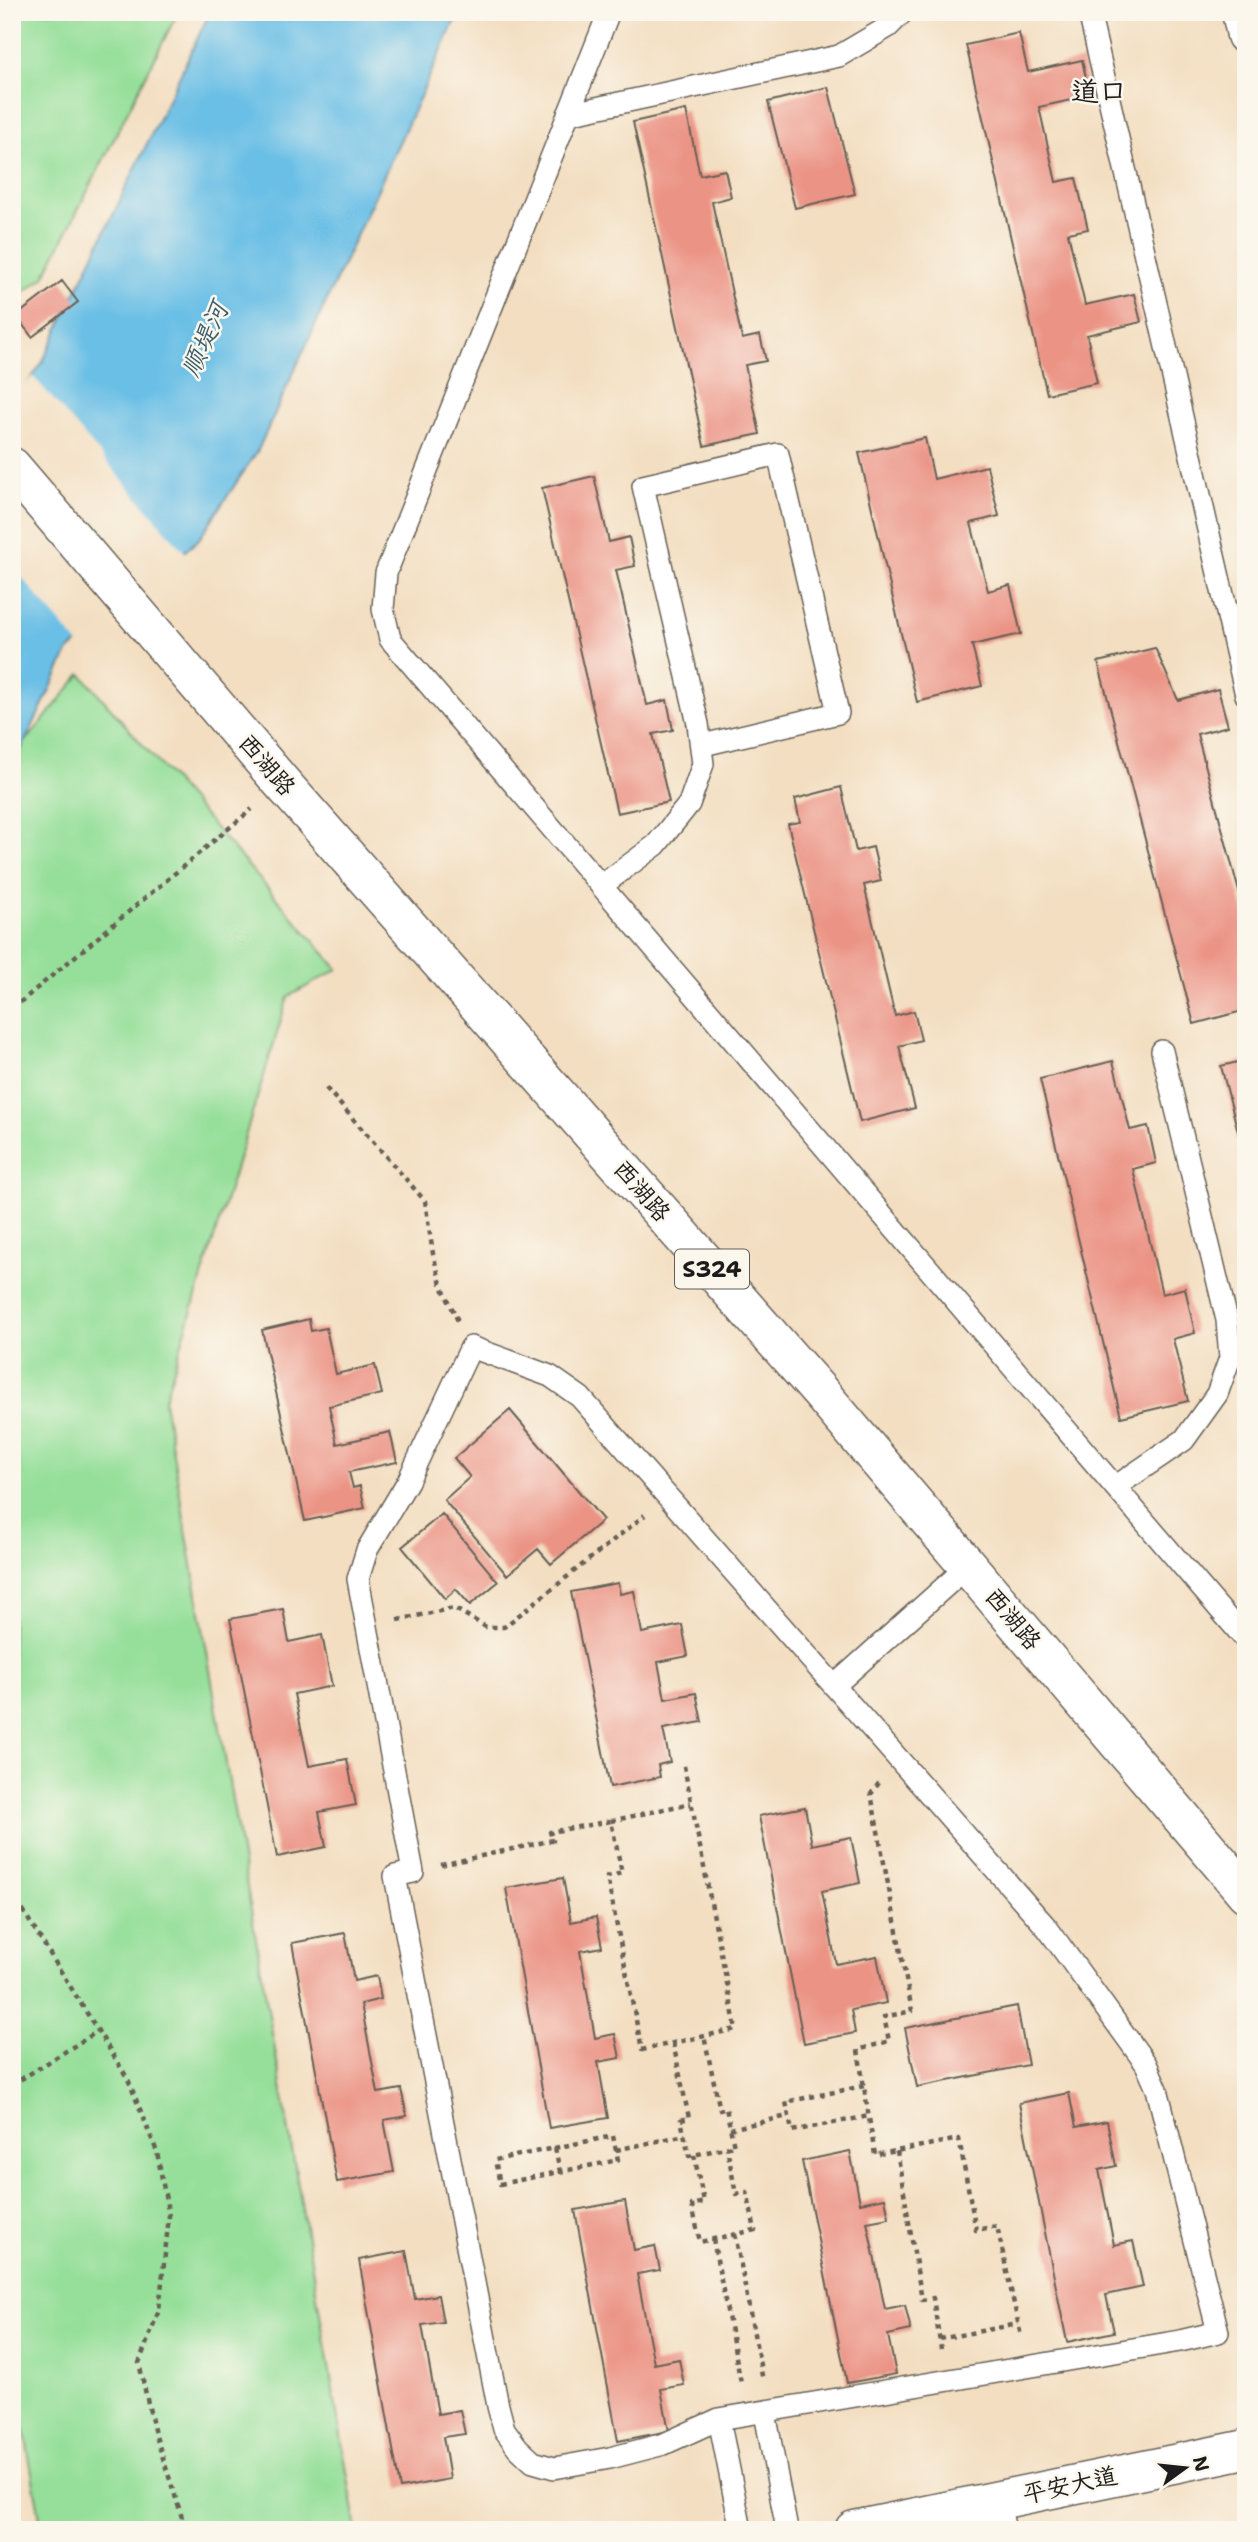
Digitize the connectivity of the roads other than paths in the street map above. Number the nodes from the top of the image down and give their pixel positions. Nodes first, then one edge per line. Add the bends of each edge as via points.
1 (609, 12) edge
2 (903, 12) edge
3 (1089, 12) edge
4 (1241, 12) edge
5 (1246, 35) edge
6 (568, 114) junction
7 (12, 467) edge
8 (1246, 695) edge
9 (703, 746) dead end
10 (601, 886) junction
11 (1162, 1051) dead end
12 (1115, 1486) junction
13 (968, 1566) junction
14 (1246, 1640) edge
15 (834, 1686) junction
16 (1246, 1892) edge
17 (760, 2413) junction
18 (719, 2420) junction
19 (1246, 2449) edge
20 (1002, 2515) edge
21 (741, 2530) edge
22 (787, 2530) edge
23 (854, 2530) edge

1 - 6 lane
2 - 6 lane via 888,27 839,56
3 - 8 lane
4 - 5 main road
6 - 10 lane via 399,537 386,573 383,610 390,639
7 - 13 main road, 西湖路 / S324 via 282,783
9 - 10 lane via 838,713 778,454 643,486 698,724 703,764 689,804 656,845
10 - 12 lane
11 - 12 lane via 1227,1320 1230,1358 1217,1394 1184,1440
12 - 14 lane
13 - 15 lane
13 - 16 main road, 西湖路 / S324
15 - 17 lane via 1048,1929 1146,2064 1157,2089 1218,2332
15 - 18 lane via 580,1397 550,1376 471,1347 408,1482 367,1550 358,1579 413,1872 395,1876 498,2406 505,2429 518,2448 533,2462 554,2468 664,2444
17 - 18 lane
17 - 22 lane
18 - 21 lane
19 - 20 main road, 平安大道
20 - 23 main road, 平安大道

